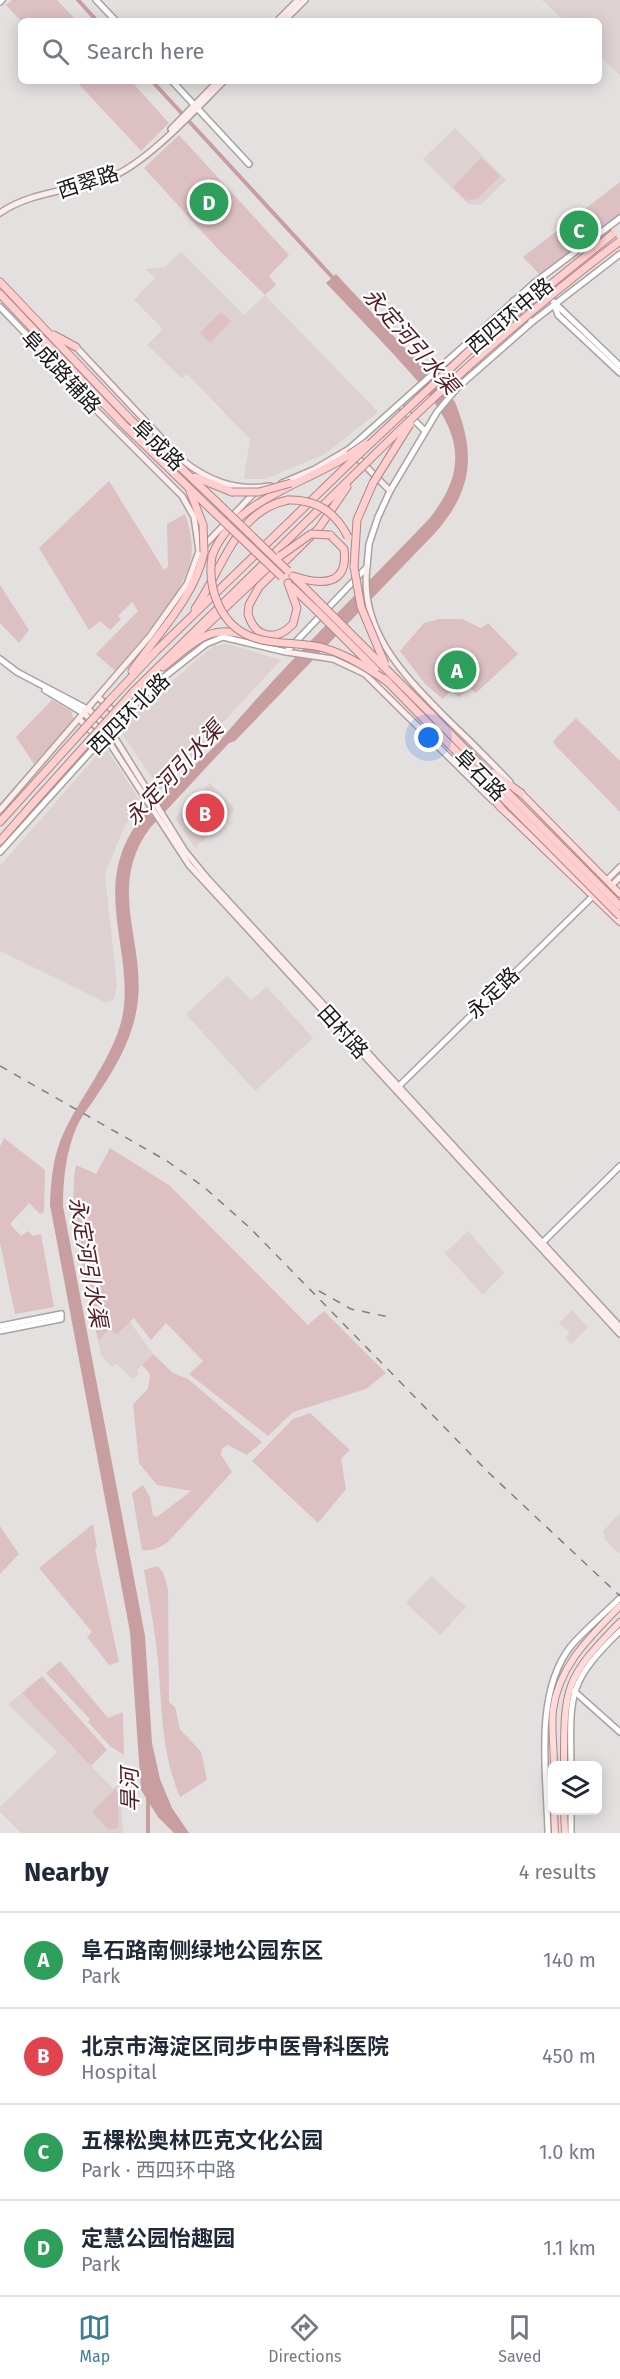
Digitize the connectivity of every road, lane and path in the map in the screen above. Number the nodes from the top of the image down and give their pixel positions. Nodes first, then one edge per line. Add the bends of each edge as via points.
1 (96, 0) edge
2 (298, 0) edge
3 (305, 0) edge
4 (113, 18) edge
5 (280, 18) edge
6 (287, 18) edge
7 (174, 84) edge
8 (215, 84) edge
9 (221, 84) edge
10 (194, 108) junction
11 (249, 164) dead end
12 (0, 213) edge
13 (620, 218) edge
14 (617, 231) edge
15 (620, 241) edge
16 (620, 254) edge
17 (552, 268) junction
18 (0, 282) edge
19 (534, 283) junction
20 (573, 289) junction
21 (0, 294) edge
22 (513, 301) junction
23 (554, 304) junction
24 (0, 307) edge
25 (532, 322) junction
26 (44, 334) junction
27 (76, 347) joint
28 (55, 365) junction
29 (620, 366) edge
30 (620, 373) edge
31 (400, 405) junction
32 (418, 411) junction
33 (424, 432) junction
34 (380, 434) junction
35 (349, 449) junction
36 (323, 471) junction
37 (356, 473) junction
38 (188, 474) junction
39 (189, 488) junction
40 (259, 488) junction
41 (390, 491) junction
42 (202, 552) junction
43 (354, 567) junction
44 (367, 567) junction
45 (291, 574) junction
46 (288, 583) junction
47 (321, 604) joint
48 (315, 609) joint
49 (185, 623) junction
50 (254, 638) junction
51 (289, 652) junction
52 (171, 654) junction
53 (320, 657) joint
54 (0, 661) edge
55 (389, 672) junction
56 (388, 682) junction
57 (140, 685) junction
58 (118, 691) junction
59 (99, 698) junction
60 (87, 712) junction
61 (121, 718) junction
62 (80, 720) junction
63 (110, 730) junction
64 (103, 738) junction
65 (450, 744) junction
66 (482, 765) junction
67 (521, 793) junction
68 (504, 794) junction
69 (153, 804) junction
70 (501, 808) junction
71 (0, 810) edge
72 (0, 822) edge
73 (0, 843) edge
74 (0, 852) edge
75 (620, 867) edge
76 (620, 877) edge
77 (609, 882) junction
78 (603, 888) junction
79 (620, 894) edge
80 (592, 897) junction
81 (613, 897) junction
82 (620, 905) edge
83 (604, 906) junction
84 (620, 916) edge
85 (620, 922) edge
86 (398, 1088) junction
87 (620, 1166) edge
88 (541, 1244) junction
89 (620, 1327) edge
90 (0, 1328) edge
91 (620, 1334) edge
92 (620, 1598) edge
93 (620, 1606) edge
94 (620, 1622) edge
95 (620, 1631) edge
96 (574, 1691) junction
97 (620, 1732) edge
98 (554, 1761) edge
99 (568, 1761) edge
100 (569, 1761) edge
101 (552, 1815) edge
102 (564, 1815) edge
103 (571, 1815) edge
104 (550, 1832) edge
105 (565, 1833) edge
106 (571, 1833) edge

1 - 4 street
2 - 5 main road
3 - 6 main road
7 - 10 street
8 - 10 main road
9 - 10 main road
10 - 11 street
10 - 12 main road, 西翠路 via 124,171 88,185 19,202
13 - 17 street, 西四环中路
14 - 34 highway, 西四环中路, bridge via 471,349
15 - 32 highway, 西四环中路, bridge via 549,295
16 - 20 street, 西四环中路
17 - 19 street, 西四环中路
17 - 20 street
18 - 26 highway, 阜成路
19 - 22 street, 西四环中路
19 - 23 street
20 - 23 street, 西四环中路
21 - 26 highway, 阜成路
22 - 25 street
22 - 31 street, 西四环中路
23 - 25 street, 西四环中路
23 - 29 street via 564,309
23 - 30 street via 558,315
24 - 28 street, 阜成路辅路
25 - 33 street, 西四环中路 via 454,393
26 - 27 highway
26 - 28 highway
26 - 38 highway, 阜成路
26 - 39 highway, 阜成路 via 124,425
27 - 40 main road, 阜成路辅路 via 197,473 223,484
28 - 42 main road, 阜成路辅路 via 182,496 194,518
31 - 33 street
31 - 35 street, 西四环中路
32 - 37 highway, 西四环中路, bridge
32 - 43 highway, bridge via 363,501 354,537
33 - 41 street, 西四环中路
34 - 36 highway, bridge
34 - 49 highway, 西四环中路, bridge
35 - 40 main road via 308,472
35 - 41 main road
36 - 38 highway, bridge via 267,490 232,492
36 - 50 highway, bridge via 250,509 217,543 210,581 214,596 229,621
37 - 46 highway via 319,528 253,596 248,614 257,631 277,635 293,624 297,608
37 - 52 highway
38 - 45 highway, 阜成路, bridge
39 - 42 highway, bridge via 203,525
39 - 46 highway, 阜成路, bridge
40 - 42 main road
41 - 44 street via 369,544
42 - 58 highway via 201,566 188,594
42 - 59 main road, 西四环北路 via 181,595
43 - 49 highway, bridge via 348,537 328,510 308,501 288,500 266,506 246,523
43 - 55 highway, bridge via 368,629
44 - 51 street
44 - 67 main road, 阜石路 via 369,606 380,640 408,680
45 - 47 highway, 阜成路
45 - 52 highway, bridge via 330,581 344,569 344,549 330,536 311,534 280,556 225,610
46 - 48 highway, 阜成路
47 - 55 highway, 阜石路, bridge
48 - 56 highway, 阜石路, bridge
49 - 58 highway
50 - 56 highway, bridge via 328,649
50 - 57 highway, bridge via 230,631 207,634
51 - 53 main road, 西四环北路
51 - 61 street, 西四环北路 via 217,638 159,681
52 - 57 highway
53 - 70 main road, 阜石路 via 343,662 365,674
54 - 60 street
55 - 66 highway, 阜石路, bridge
56 - 65 highway, 阜石路, bridge
57 - 73 highway, bridge
58 - 72 highway, bridge
59 - 60 main road, 西四环北路
59 - 61 main road
60 - 62 main road, 西四环北路
60 - 63 main road, 田村路
60 - 64 main road, 田村路
61 - 63 street, 西四环北路
62 - 64 main road
62 - 71 main road, 西四环北路
63 - 64 street, 西四环北路
63 - 69 main road, 田村路
64 - 69 main road, 田村路
64 - 74 street, 西四环北路
65 - 68 highway, 阜石路
65 - 70 highway
66 - 67 highway
66 - 68 highway, 阜石路
67 - 77 main road, 阜石路
68 - 82 highway, 阜石路, bridge
68 - 84 highway, 阜石路, bridge
69 - 86 main road, 田村路 via 208,879
70 - 80 main road, 阜石路
75 - 77 main road, 永定路
76 - 77 main road, 永定路
77 - 78 street, 永定路
77 - 79 main road, 阜石路
78 - 80 street, 永定路
78 - 81 street
80 - 83 main road, 阜石路
80 - 86 street, 永定路
81 - 82 main road
81 - 83 main road via 605,898
83 - 85 main road, 阜石路
86 - 88 main road, 田村路
87 - 88 street
88 - 89 main road, 田村路
88 - 91 main road, 田村路
90 - 90 street via 61,1319 61,1314
92 - 104 street via 571,1647 550,1688 546,1709
93 - 98 main road via 581,1647 562,1676 553,1712
94 - 99 main road via 588,1654 569,1688 564,1710
95 - 96 street via 590,1661
96 - 97 street
96 - 100 street
101 - 104 main road
102 - 105 main road
103 - 106 street

